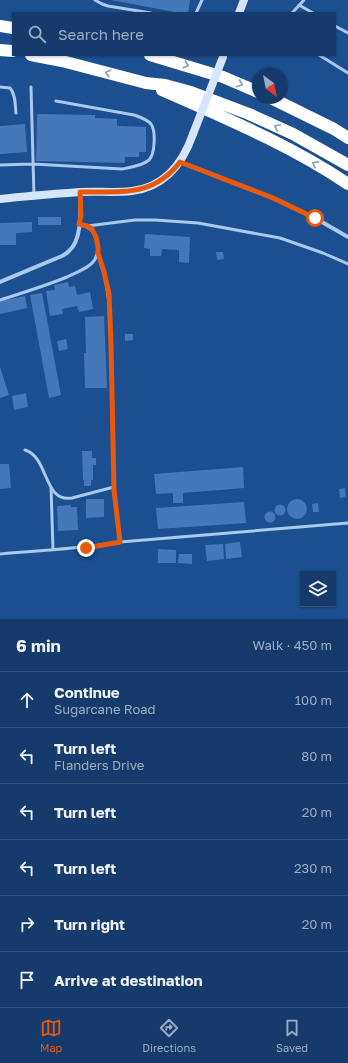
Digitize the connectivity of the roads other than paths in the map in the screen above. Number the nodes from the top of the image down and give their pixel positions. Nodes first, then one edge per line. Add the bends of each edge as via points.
1 (95, 0) edge
2 (202, 0) edge
3 (244, 0) edge
4 (304, 0) edge
5 (299, 5) junction
6 (144, 12) edge
7 (196, 12) edge
8 (240, 12) edge
9 (293, 12) edge
10 (311, 12) edge
11 (0, 26) edge
12 (336, 27) edge
13 (12, 28) edge
14 (348, 33) edge
15 (0, 50) edge
16 (12, 51) edge
17 (36, 56) edge
18 (153, 56) edge
19 (223, 56) edge
20 (321, 56) edge
21 (348, 73) edge
22 (146, 83) junction
23 (0, 87) edge
24 (31, 87) dead end
25 (252, 89) edge
26 (56, 101) dead end
27 (282, 104) edge
28 (16, 113) dead end
29 (348, 138) edge
30 (180, 162) junction
31 (33, 164) junction
32 (0, 165) edge
33 (348, 165) edge
34 (348, 184) edge
35 (80, 192) junction
36 (34, 196) junction
37 (0, 199) edge
38 (79, 224) junction
39 (87, 226) junction
40 (348, 237) edge
41 (98, 253) junction
42 (348, 264) edge
43 (0, 282) edge
44 (0, 300) edge
45 (25, 450) dead end
46 (51, 487) junction
47 (114, 487) junction
48 (348, 522) edge
49 (120, 542) junction
50 (53, 549) junction
51 (0, 554) edge

1 - 6 lane via 108,6
2 - 7 lane
3 - 8 street
4 - 5 lane
5 - 9 lane
5 - 10 lane
11 - 13 highway
12 - 14 lane
15 - 16 highway
22 -> 17 highway
18 -> 25 highway via 223,77
19 - 30 street, bridge via 189,147
20 - 21 lane
33 -> 22 highway via 293,134 249,114 191,92
34 -> 22 highway via 251,130
23 - 28 lane via 10,88 12,91
24 - 31 lane
26 - 31 lane via 134,115 145,120 154,130 153,153 146,162 122,169
27 - 29 highway
30 - 35 street via 162,181 149,188 132,191
30 - 40 street via 273,198
31 - 32 lane
31 - 36 lane
35 - 36 street
35 - 38 street
36 - 37 street
38 - 39 lane
38 - 43 street via 75,243 62,256
39 - 41 lane via 96,237
39 - 42 lane via 135,220 198,222 280,238
41 - 44 lane via 84,270
41 - 47 lane via 110,310
45 - 46 lane via 36,455
46 - 47 lane via 55,493 67,499
46 - 50 lane
47 - 49 lane
48 - 49 lane
49 - 50 lane via 86,548
50 - 51 lane

